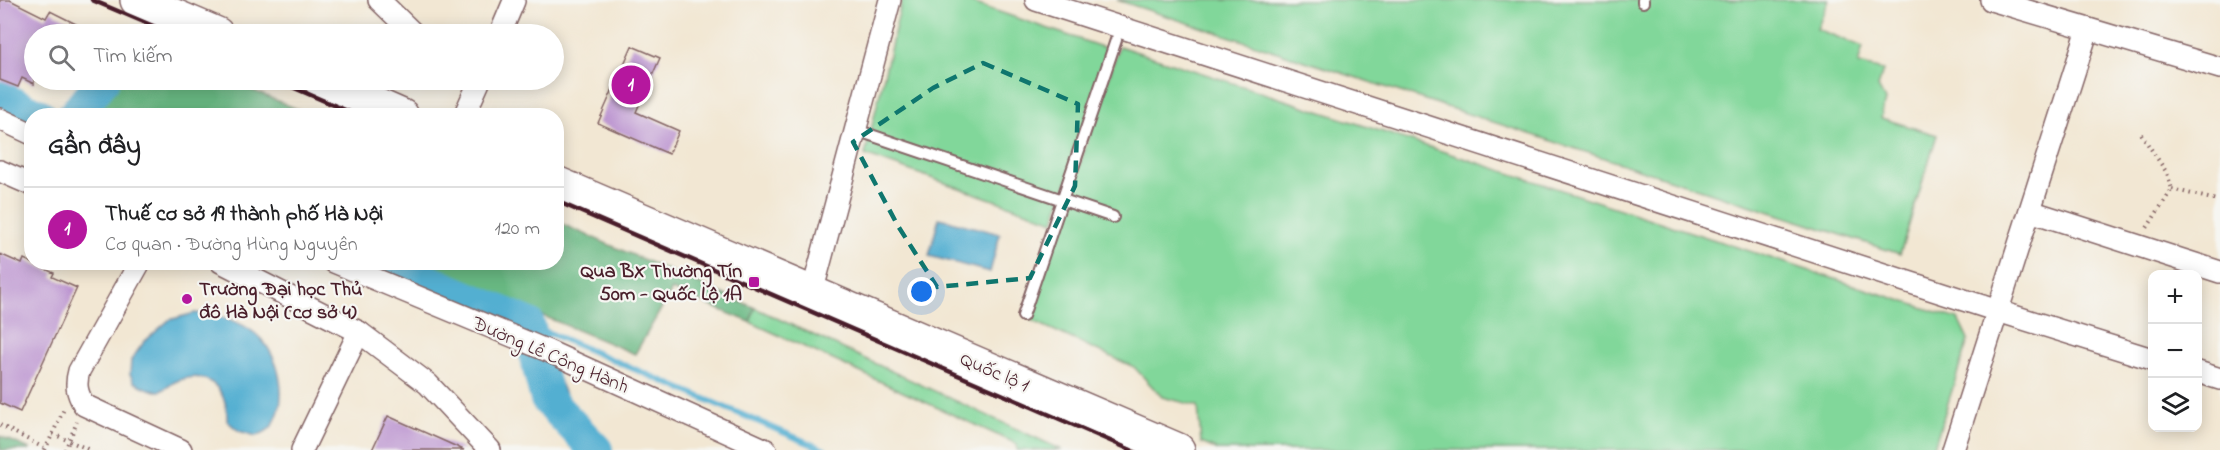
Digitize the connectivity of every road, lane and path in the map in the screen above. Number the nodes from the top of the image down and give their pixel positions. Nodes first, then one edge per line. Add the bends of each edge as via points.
1 (137, 0) edge
2 (379, 0) edge
3 (890, 0) edge
4 (1036, 0) edge
5 (1991, 0) edge
6 (514, 1) edge
7 (193, 24) edge
8 (404, 24) edge
9 (504, 24) edge
10 (2088, 29) junction
11 (1116, 40) dead end
12 (2220, 68) edge
13 (343, 90) edge
14 (470, 90) edge
15 (384, 108) edge
16 (466, 108) edge
17 (0, 119) edge
18 (24, 130) edge
19 (855, 130) junction
20 (2141, 134) dead end
21 (4, 178) edge
22 (24, 184) edge
23 (564, 186) edge
24 (2172, 189) junction
25 (1062, 200) junction
26 (2216, 200) dead end
27 (2030, 212) junction
28 (1113, 217) dead end
29 (2143, 236) dead end
30 (135, 270) edge
31 (241, 270) edge
32 (353, 270) edge
33 (2220, 272) edge
34 (812, 293) junction
35 (1998, 311) junction
36 (1023, 316) dead end
37 (359, 332) junction
38 (2148, 358) edge
39 (2202, 373) edge
40 (2220, 380) edge
41 (76, 382) junction
42 (84, 405) junction
43 (0, 425) edge
44 (53, 434) junction
45 (69, 442) junction
46 (45, 449) edge
47 (65, 450) edge
48 (90, 450) edge
49 (181, 450) edge
50 (302, 450) edge
51 (490, 450) edge
52 (766, 450) edge
53 (1178, 450) edge
54 (1953, 450) edge

1 - 7 highway
2 - 8 street
3 - 19 street
4 - 35 street
5 - 10 street
6 - 9 street
10 - 12 street
10 - 27 street
11 - 25 lane
13 - 15 highway
14 - 16 street
17 - 18 street
19 - 25 lane
19 - 34 street
20 - 24 path via 2167,173
21 - 22 street
23 - 34 highway, Quốc lộ 1
24 - 26 path
24 - 29 path
25 - 28 lane
25 - 36 lane
27 - 33 street
27 - 35 street
30 - 41 street
31 - 37 street
32 - 52 street, Đường Lê Công Hành via 548,351
34 - 53 highway, Quốc lộ 1
35 - 38 street
35 - 54 street
37 - 50 street
37 - 51 street via 428,384
39 - 40 street
41 - 42 street
41 - 44 path
42 - 45 path
42 - 49 street
43 - 46 path
44 - 45 path
44 - 46 path
45 - 47 path
45 - 48 path

